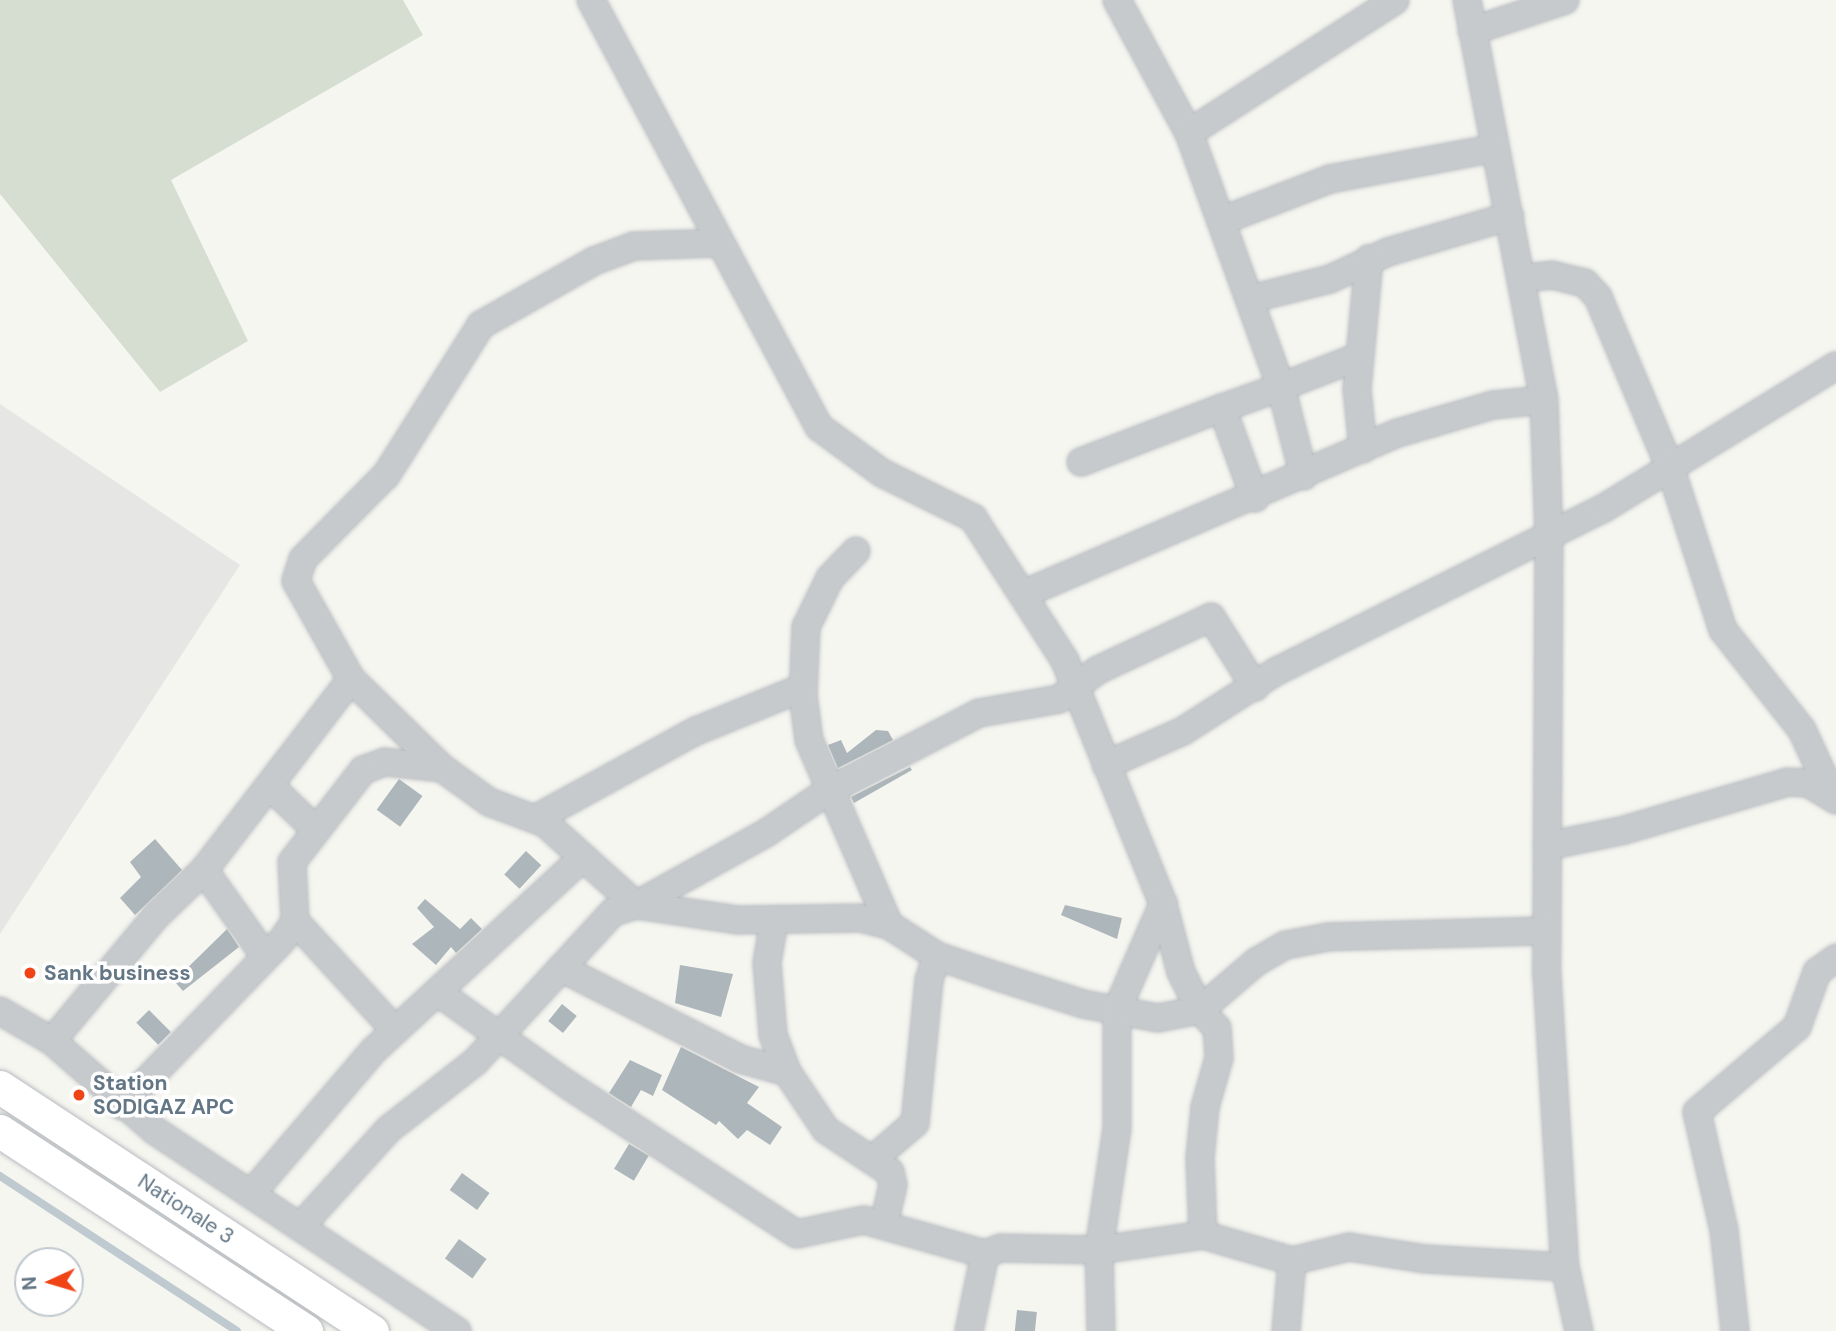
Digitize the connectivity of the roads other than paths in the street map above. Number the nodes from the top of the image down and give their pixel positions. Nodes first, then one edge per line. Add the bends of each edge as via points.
1 (591, 0) edge
2 (1117, 0) edge
3 (1395, 0) edge
4 (1466, 0) edge
5 (1565, 0) edge
6 (1472, 31) junction
7 (1189, 133) junction
8 (1495, 148) junction
9 (1510, 216) junction
10 (1221, 221) junction
11 (718, 243) junction
12 (1369, 259) junction
13 (1524, 278) junction
14 (1330, 279) junction
15 (1250, 299) junction
16 (1363, 303) junction
17 (1358, 357) junction
18 (1836, 366) edge
19 (1282, 387) junction
20 (1544, 400) junction
21 (1222, 408) junction
22 (1363, 449) junction
23 (1081, 462) dead end
24 (1671, 470) junction
25 (1304, 476) junction
26 (1255, 498) junction
27 (1549, 535) junction
28 (856, 551) dead end
29 (1066, 578) junction
30 (1026, 593) junction
31 (1049, 631) junction
32 (351, 679) junction
33 (1077, 685) junction
34 (1255, 687) junction
35 (802, 688) junction
36 (1106, 765) junction
37 (442, 768) junction
38 (271, 788) junction
39 (828, 791) junction
40 (1835, 799) edge
41 (535, 819) junction
42 (316, 829) junction
43 (1547, 846) junction
44 (582, 858) junction
45 (204, 870) junction
46 (1163, 904) junction
47 (636, 905) junction
48 (295, 920) junction
49 (774, 920) junction
50 (889, 925) junction
51 (1546, 931) junction
52 (265, 956) junction
53 (937, 956) junction
54 (1836, 958) edge
55 (561, 968) junction
56 (439, 993) junction
57 (1117, 1010) junction
58 (1200, 1010) junction
59 (0, 1012) edge
60 (395, 1030) junction
61 (501, 1034) junction
62 (52, 1041) junction
63 (787, 1072) junction
64 (0, 1087) edge
65 (122, 1106) junction
66 (0, 1130) edge
67 (872, 1160) junction
68 (251, 1194) junction
69 (884, 1224) junction
70 (300, 1227) junction
71 (1203, 1235) junction
72 (1099, 1250) junction
73 (985, 1254) junction
74 (1292, 1261) junction
75 (1565, 1266) junction
76 (306, 1331) edge
77 (372, 1331) edge
78 (457, 1331) edge
79 (969, 1331) edge
80 (1101, 1331) edge
81 (1286, 1331) edge
82 (1579, 1331) edge
83 (1735, 1331) edge

1 - 11 street
2 - 7 street
3 - 7 street
4 - 6 street
5 - 6 street
6 - 8 street
7 - 10 street
8 - 9 street
8 - 10 street via 1330,179
9 - 12 street
9 - 13 street
10 - 15 street
11 - 30 street via 819,427 882,473 973,518
11 - 32 street via 634,246 594,261 481,325 386,475 303,559 296,573
12 - 14 street
12 - 16 street
13 - 20 street
13 - 24 street via 1552,275 1585,283 1598,297
14 - 15 street
14 - 16 street
15 - 19 street
16 - 17 street
17 - 19 street
17 - 22 street
18 - 24 street
19 - 21 street
19 - 25 street
20 - 22 street via 1493,405 1398,433
20 - 27 street
21 - 23 street
21 - 26 street
22 - 25 street
24 - 27 street
24 - 40 street via 1723,631 1802,730
25 - 26 street
26 - 29 street
27 - 34 street via 1386,614
27 - 43 street
28 - 35 street via 830,578 806,627
29 - 30 street
29 - 31 street
30 - 31 street
31 - 33 street
32 - 37 street
32 - 38 street
33 - 34 street via 1211,617
33 - 36 street
33 - 39 street via 1042,704 979,713
34 - 36 street via 1183,732
35 - 39 street via 809,740
35 - 41 street via 696,731
36 - 46 street
37 - 41 street via 489,802
37 - 42 street via 376,763 363,770
38 - 42 street
38 - 45 street
39 - 47 street via 766,833
39 - 50 street
40 - 43 street via 1808,783 1787,782 1621,831
41 - 44 street
42 - 48 street via 292,862
43 - 51 street
44 - 47 street
44 - 56 street
45 - 52 street
45 - 62 street via 156,916
46 - 57 street
46 - 58 street via 1181,972
47 - 49 street
47 - 55 street via 606,916
48 - 52 street
48 - 60 street
49 - 50 street via 860,918
49 - 63 street via 767,963 773,1035
50 - 53 street
51 - 58 street via 1328,937 1286,945 1256,961
51 - 75 street
52 - 65 street
53 - 57 street
53 - 67 street via 928,992 915,1123
54 - 83 street via 1817,972 1797,1027 1697,1112 1724,1230
55 - 61 street
55 - 63 street via 740,1059
56 - 60 street
56 - 61 street
57 - 58 street via 1169,1019
57 - 72 street via 1116,1128
58 - 71 street via 1217,1028 1220,1044 1200,1158
59 - 62 street
60 - 68 street
61 - 69 street via 568,1085 797,1234 853,1221
61 - 70 street via 434,1098 389,1129
62 - 65 street
63 - 67 street via 826,1130
64 - 77 main road, Nationale 3
65 - 68 street
66 - 76 main road, Nationale 3
67 - 69 street via 893,1179
68 - 70 street
69 - 73 street
70 - 78 street
71 - 72 street
71 - 74 street
72 - 73 street via 1001,1248
72 - 80 street
73 - 79 street
74 - 75 street via 1349,1247 1426,1259
74 - 81 street
75 - 82 street

